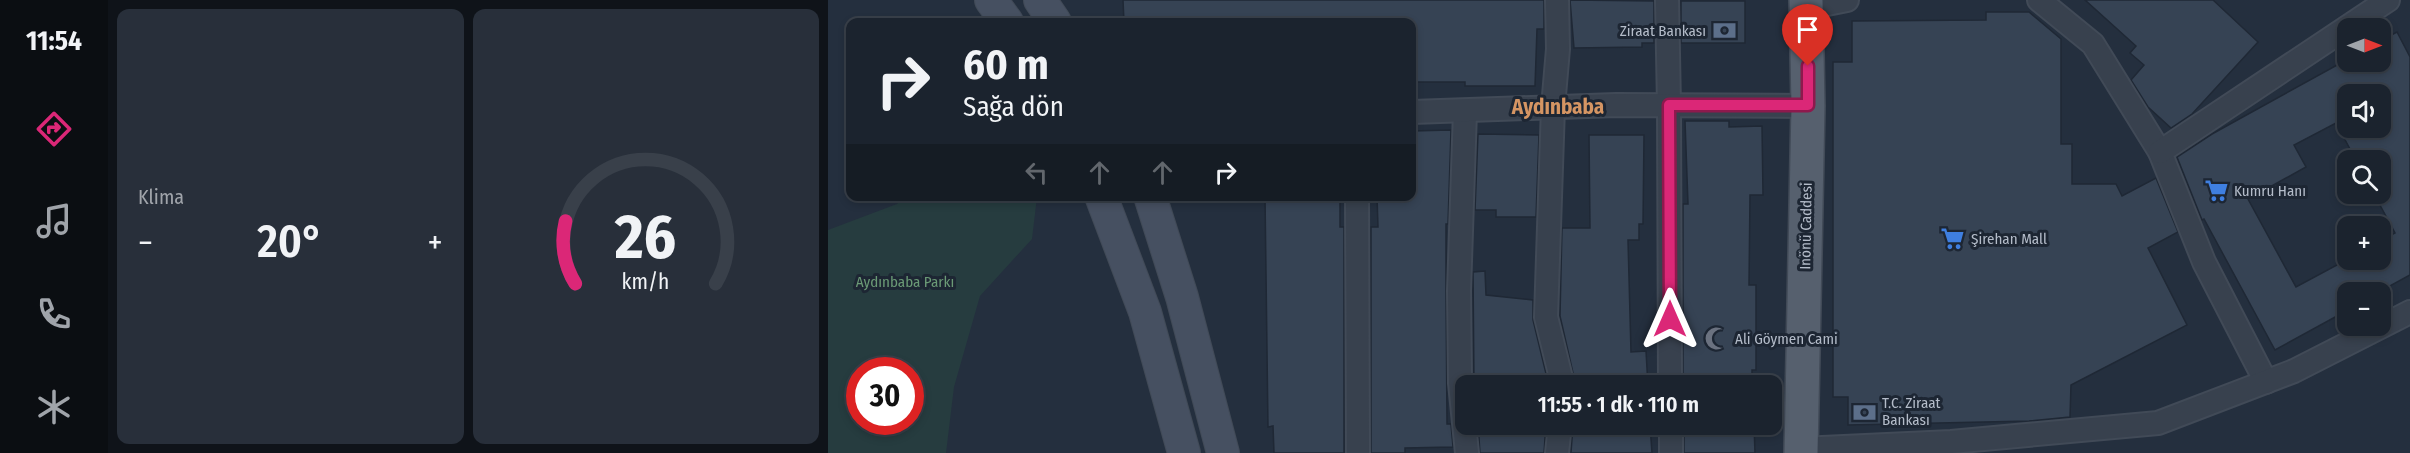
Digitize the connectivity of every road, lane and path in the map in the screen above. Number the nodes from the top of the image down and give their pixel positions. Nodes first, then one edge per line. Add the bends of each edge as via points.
1 (991, 0) edge
2 (1040, 0) edge
3 (1557, 0) edge
4 (1667, 0) edge
5 (1847, 0) edge
6 (2039, 0) edge
7 (2388, 0) edge
8 (1807, 4) edge
9 (1004, 18) edge
10 (1052, 18) edge
11 (1669, 105) junction
12 (1808, 105) junction
13 (1553, 107) junction
14 (1465, 111) junction
15 (1416, 112) edge
16 (2160, 152) junction
17 (1103, 201) edge
18 (1152, 201) edge
19 (1357, 201) edge
20 (2410, 312) edge
21 (1560, 375) edge
22 (1670, 375) edge
23 (2266, 382) junction
24 (1559, 435) edge
25 (1671, 435) edge
26 (1801, 451) edge
27 (1184, 453) edge
28 (1223, 453) edge
29 (1358, 453) edge
30 (1467, 453) edge
31 (1557, 453) edge
32 (1671, 453) edge

1 - 9 main road
2 - 10 main road
3 - 13 street
4 - 11 street
5 - 8 street
6 - 16 street via 2093,44
7 - 16 street
8 - 12 main road, Inönü Caddesi
11 - 12 street
11 - 13 street
11 - 22 street
12 - 26 main road, Inönü Caddesi
13 - 14 street
13 - 21 street via 1546,317
14 - 15 street
14 - 30 street via 1459,291
16 - 23 street via 2204,262
17 - 27 main road via 1145,312
18 - 28 main road via 1182,297
19 - 29 street
20 - 23 street
23 - 26 street via 2158,423
24 - 31 street
25 - 32 street

